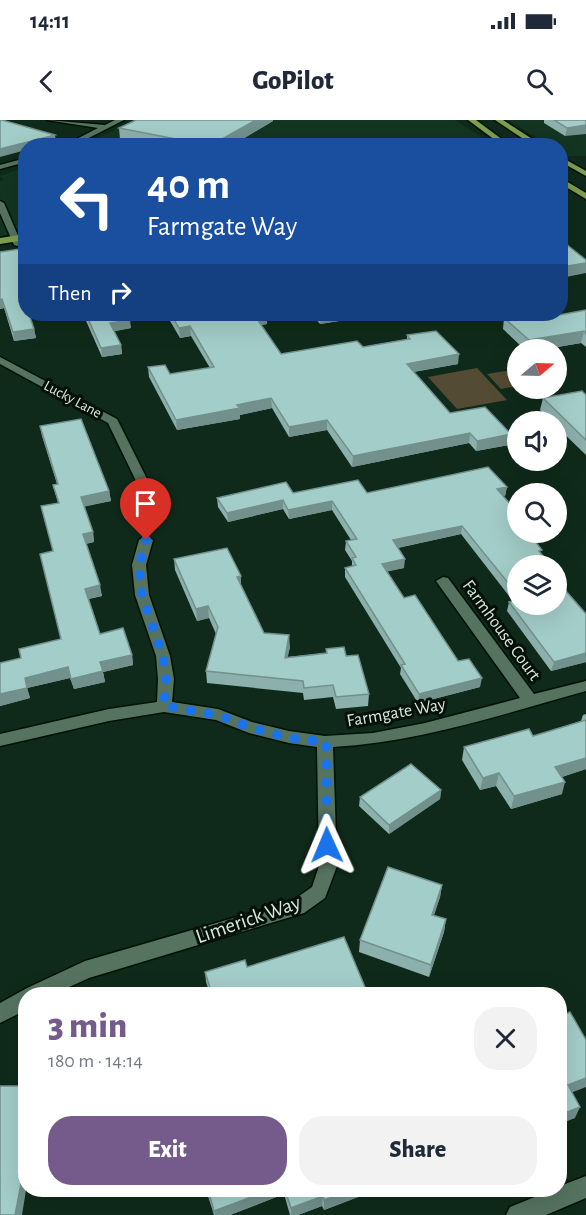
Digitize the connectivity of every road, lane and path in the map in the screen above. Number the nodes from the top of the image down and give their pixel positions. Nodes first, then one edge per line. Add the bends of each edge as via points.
1 (50, 120) edge
2 (121, 120) edge
3 (471, 120) edge
4 (498, 120) edge
5 (106, 127) junction
6 (83, 138) edge
7 (497, 138) edge
8 (527, 138) edge
9 (18, 162) edge
10 (568, 163) edge
11 (568, 166) edge
12 (572, 166) junction
13 (0, 167) edge
14 (585, 170) edge
15 (568, 173) edge
16 (568, 185) edge
17 (586, 197) edge
18 (0, 203) edge
19 (18, 238) edge
20 (0, 241) edge
21 (18, 242) edge
22 (18, 242) edge
23 (0, 247) edge
24 (0, 360) edge
25 (145, 488) dead end
26 (146, 540) dead end
27 (443, 581) dead end
28 (586, 686) edge
29 (530, 701) junction
30 (164, 706) junction
31 (0, 740) edge
32 (326, 742) junction
33 (49, 987) edge
34 (18, 1004) edge
35 (0, 1014) edge
36 (586, 1187) edge
37 (567, 1195) edge
38 (562, 1197) edge
39 (518, 1215) edge

1 - 5 street
2 - 5 street
3 - 7 main road
4 - 8 main road
5 - 6 street
9 - 13 street
10 - 12 main road
11 - 12 main road
12 - 14 main road
14 - 15 main road
16 - 17 main road
18 - 19 street
20 - 21 main road
22 - 23 main road
24 - 25 street, Lucky Lane via 113,421
26 - 30 street via 139,566 142,595 163,656
27 - 29 street, Farmhouse Court
28 - 29 street, Farmgate Way
29 - 32 street, Farmgate Way via 425,729 373,739
30 - 31 street, Farmgate Way
30 - 32 street, Farmgate Way via 218,715 289,738
32 - 33 street, Limerick Way via 328,866 319,892 297,907 86,970
34 - 35 street
36 - 37 street
38 - 39 street

